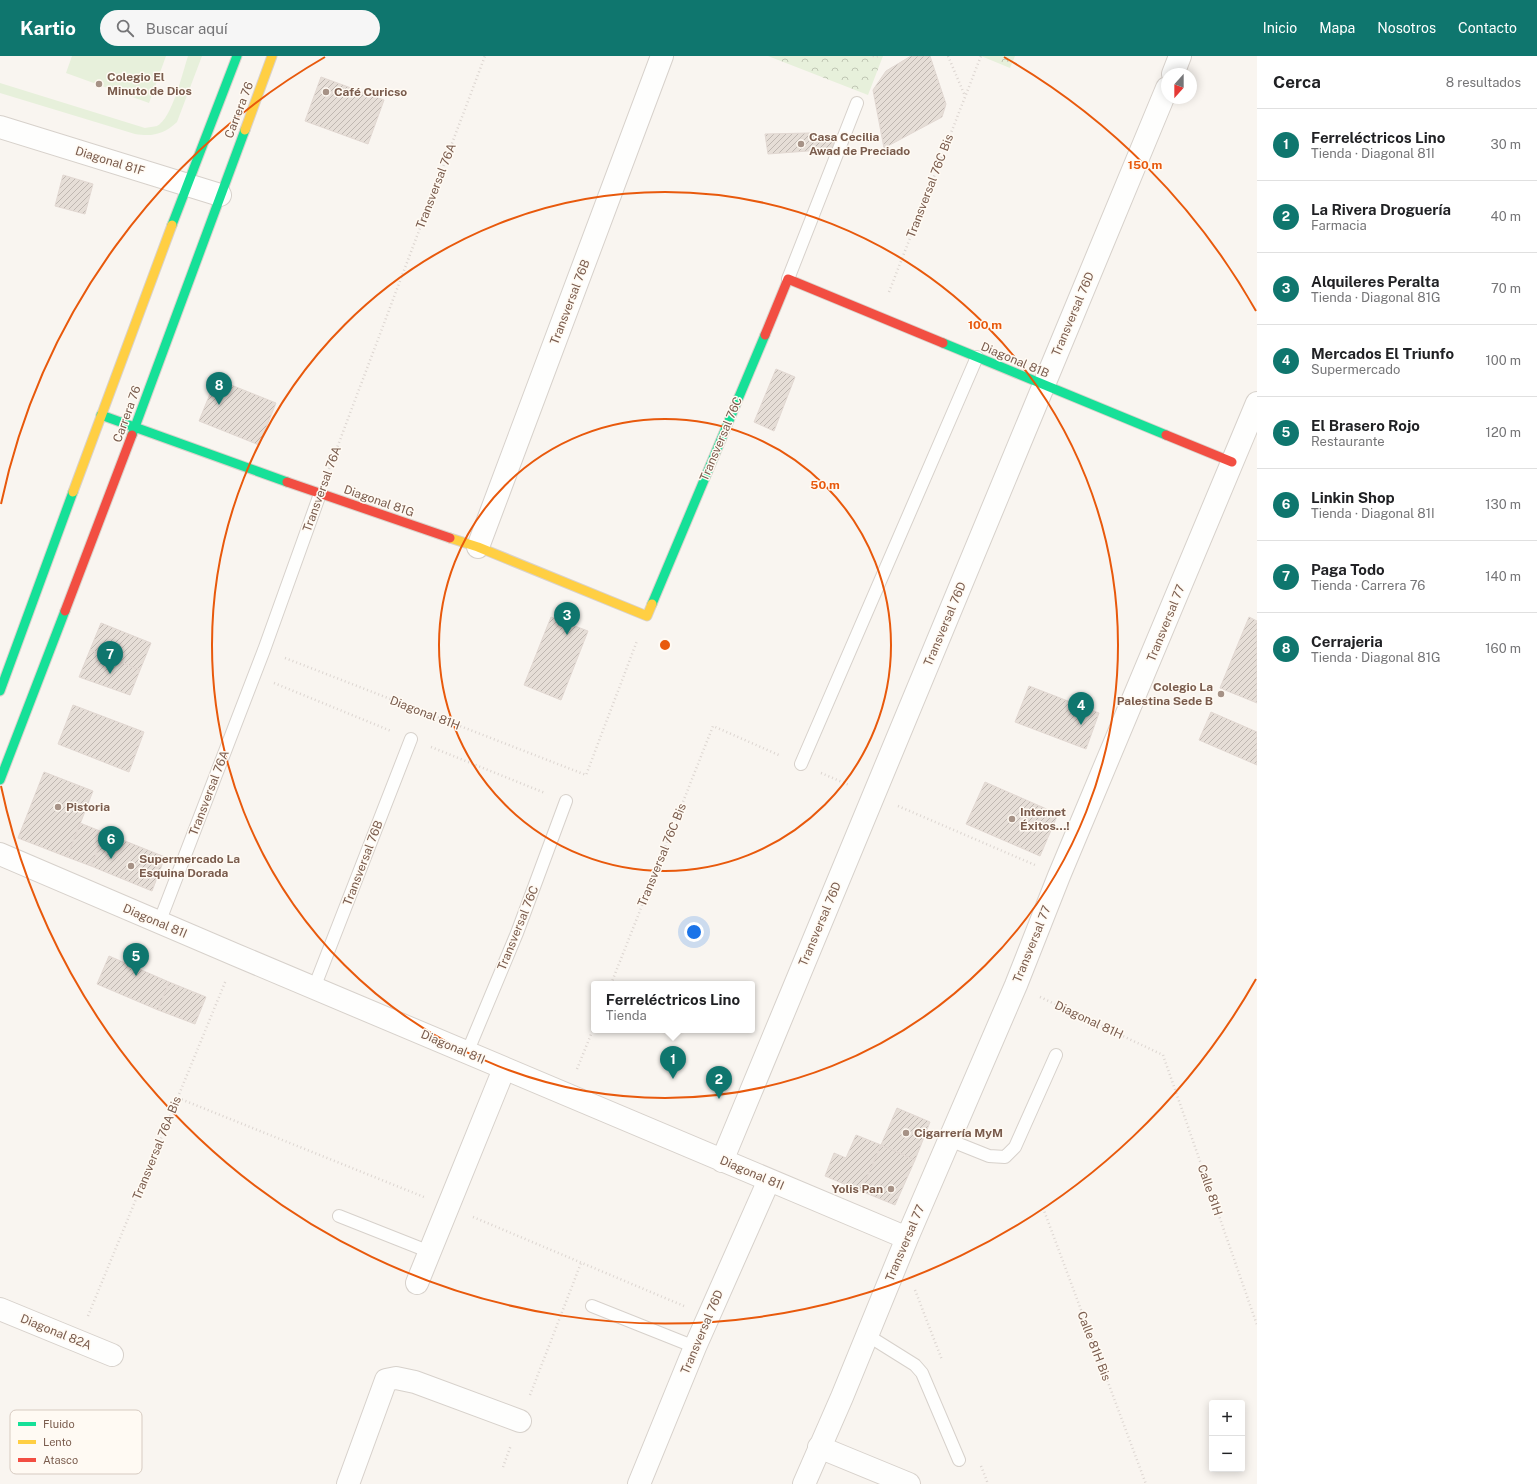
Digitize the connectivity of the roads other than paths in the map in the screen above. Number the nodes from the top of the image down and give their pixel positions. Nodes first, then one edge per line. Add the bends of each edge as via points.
1 (237, 56) edge
2 (272, 56) edge
3 (662, 56) edge
4 (1180, 56) edge
5 (1175, 68) edge
6 (1161, 102) edge
7 (857, 103) dead end
8 (0, 127) edge
9 (187, 185) junction
10 (220, 195) junction
11 (788, 279) junction
12 (977, 357) junction
13 (1044, 385) junction
14 (1257, 404) edge
15 (101, 415) junction
16 (135, 428) junction
17 (1232, 462) junction
18 (320, 494) junction
19 (478, 547) junction
20 (647, 616) joint
21 (0, 691) edge
22 (411, 739) dead end
23 (801, 764) dead end
24 (0, 780) edge
25 (566, 802) dead end
26 (0, 854) edge
27 (159, 923) junction
28 (314, 988) junction
29 (467, 1053) junction
30 (1056, 1055) dead end
31 (504, 1069) junction
32 (949, 1140) junction
33 (722, 1160) junction
34 (769, 1180) junction
35 (339, 1216) dead end
36 (907, 1238) junction
37 (430, 1252) junction
38 (417, 1283) dead end
39 (592, 1306) dead end
40 (0, 1309) edge
41 (867, 1335) junction
42 (695, 1347) junction
43 (112, 1355) dead end
44 (520, 1421) road end
45 (819, 1447) junction
46 (958, 1460) dead end
47 (348, 1484) edge
48 (639, 1484) edge
49 (804, 1484) edge
50 (909, 1484) edge

1 - 9 main road, Carrera 76
2 - 10 main road, Carrera 76
3 - 19 street, Transversal 76B
4 - 5 street
6 - 13 street, Transversal 76D
7 - 11 lane, Transversal 76C
8 - 9 street, Diagonal 81F
9 - 10 street, Diagonal 81F
9 - 15 main road, Carrera 76
10 - 16 main road, Carrera 76
11 - 12 main road, Diagonal 81B
11 - 20 main road, Transversal 76C
12 - 13 main road, Diagonal 81B
12 - 23 lane
13 - 17 main road, Diagonal 81B
13 - 33 street, Transversal 76D
14 - 17 street, Transversal 77
15 - 16 main road, Diagonal 81G
15 - 21 main road, Carrera 76
16 - 18 main road, Diagonal 81G
16 - 24 main road, Carrera 76
17 - 32 street, Transversal 77 via 1016,985
18 - 19 main road, Diagonal 81G
18 - 27 lane, Transversal 76A via 264,650
19 - 20 main road, Diagonal 81G
22 - 28 lane, Transversal 76B
25 - 29 lane, Transversal 76C via 517,933
26 - 27 street, Diagonal 81I
27 - 28 street, Diagonal 81I
28 - 29 street, Diagonal 81I
29 - 31 street, Diagonal 81I
30 - 32 lane via 1015,1147 1005,1156 988,1156
31 - 33 street, Diagonal 81I
31 - 37 street
32 - 36 street, Transversal 77
33 - 34 street, Diagonal 81I
34 - 36 street, Diagonal 81I
34 - 42 street, Transversal 76D
35 - 37 lane
36 - 41 street, Transversal 77
37 - 38 street
39 - 42 lane
40 - 43 street, Diagonal 82A
41 - 45 street, Transversal 77
41 - 46 lane via 915,1365 922,1373
42 - 48 street, Transversal 76D
44 - 47 street via 416,1382 396,1378 386,1380
45 - 49 street, Transversal 77
45 - 50 street

